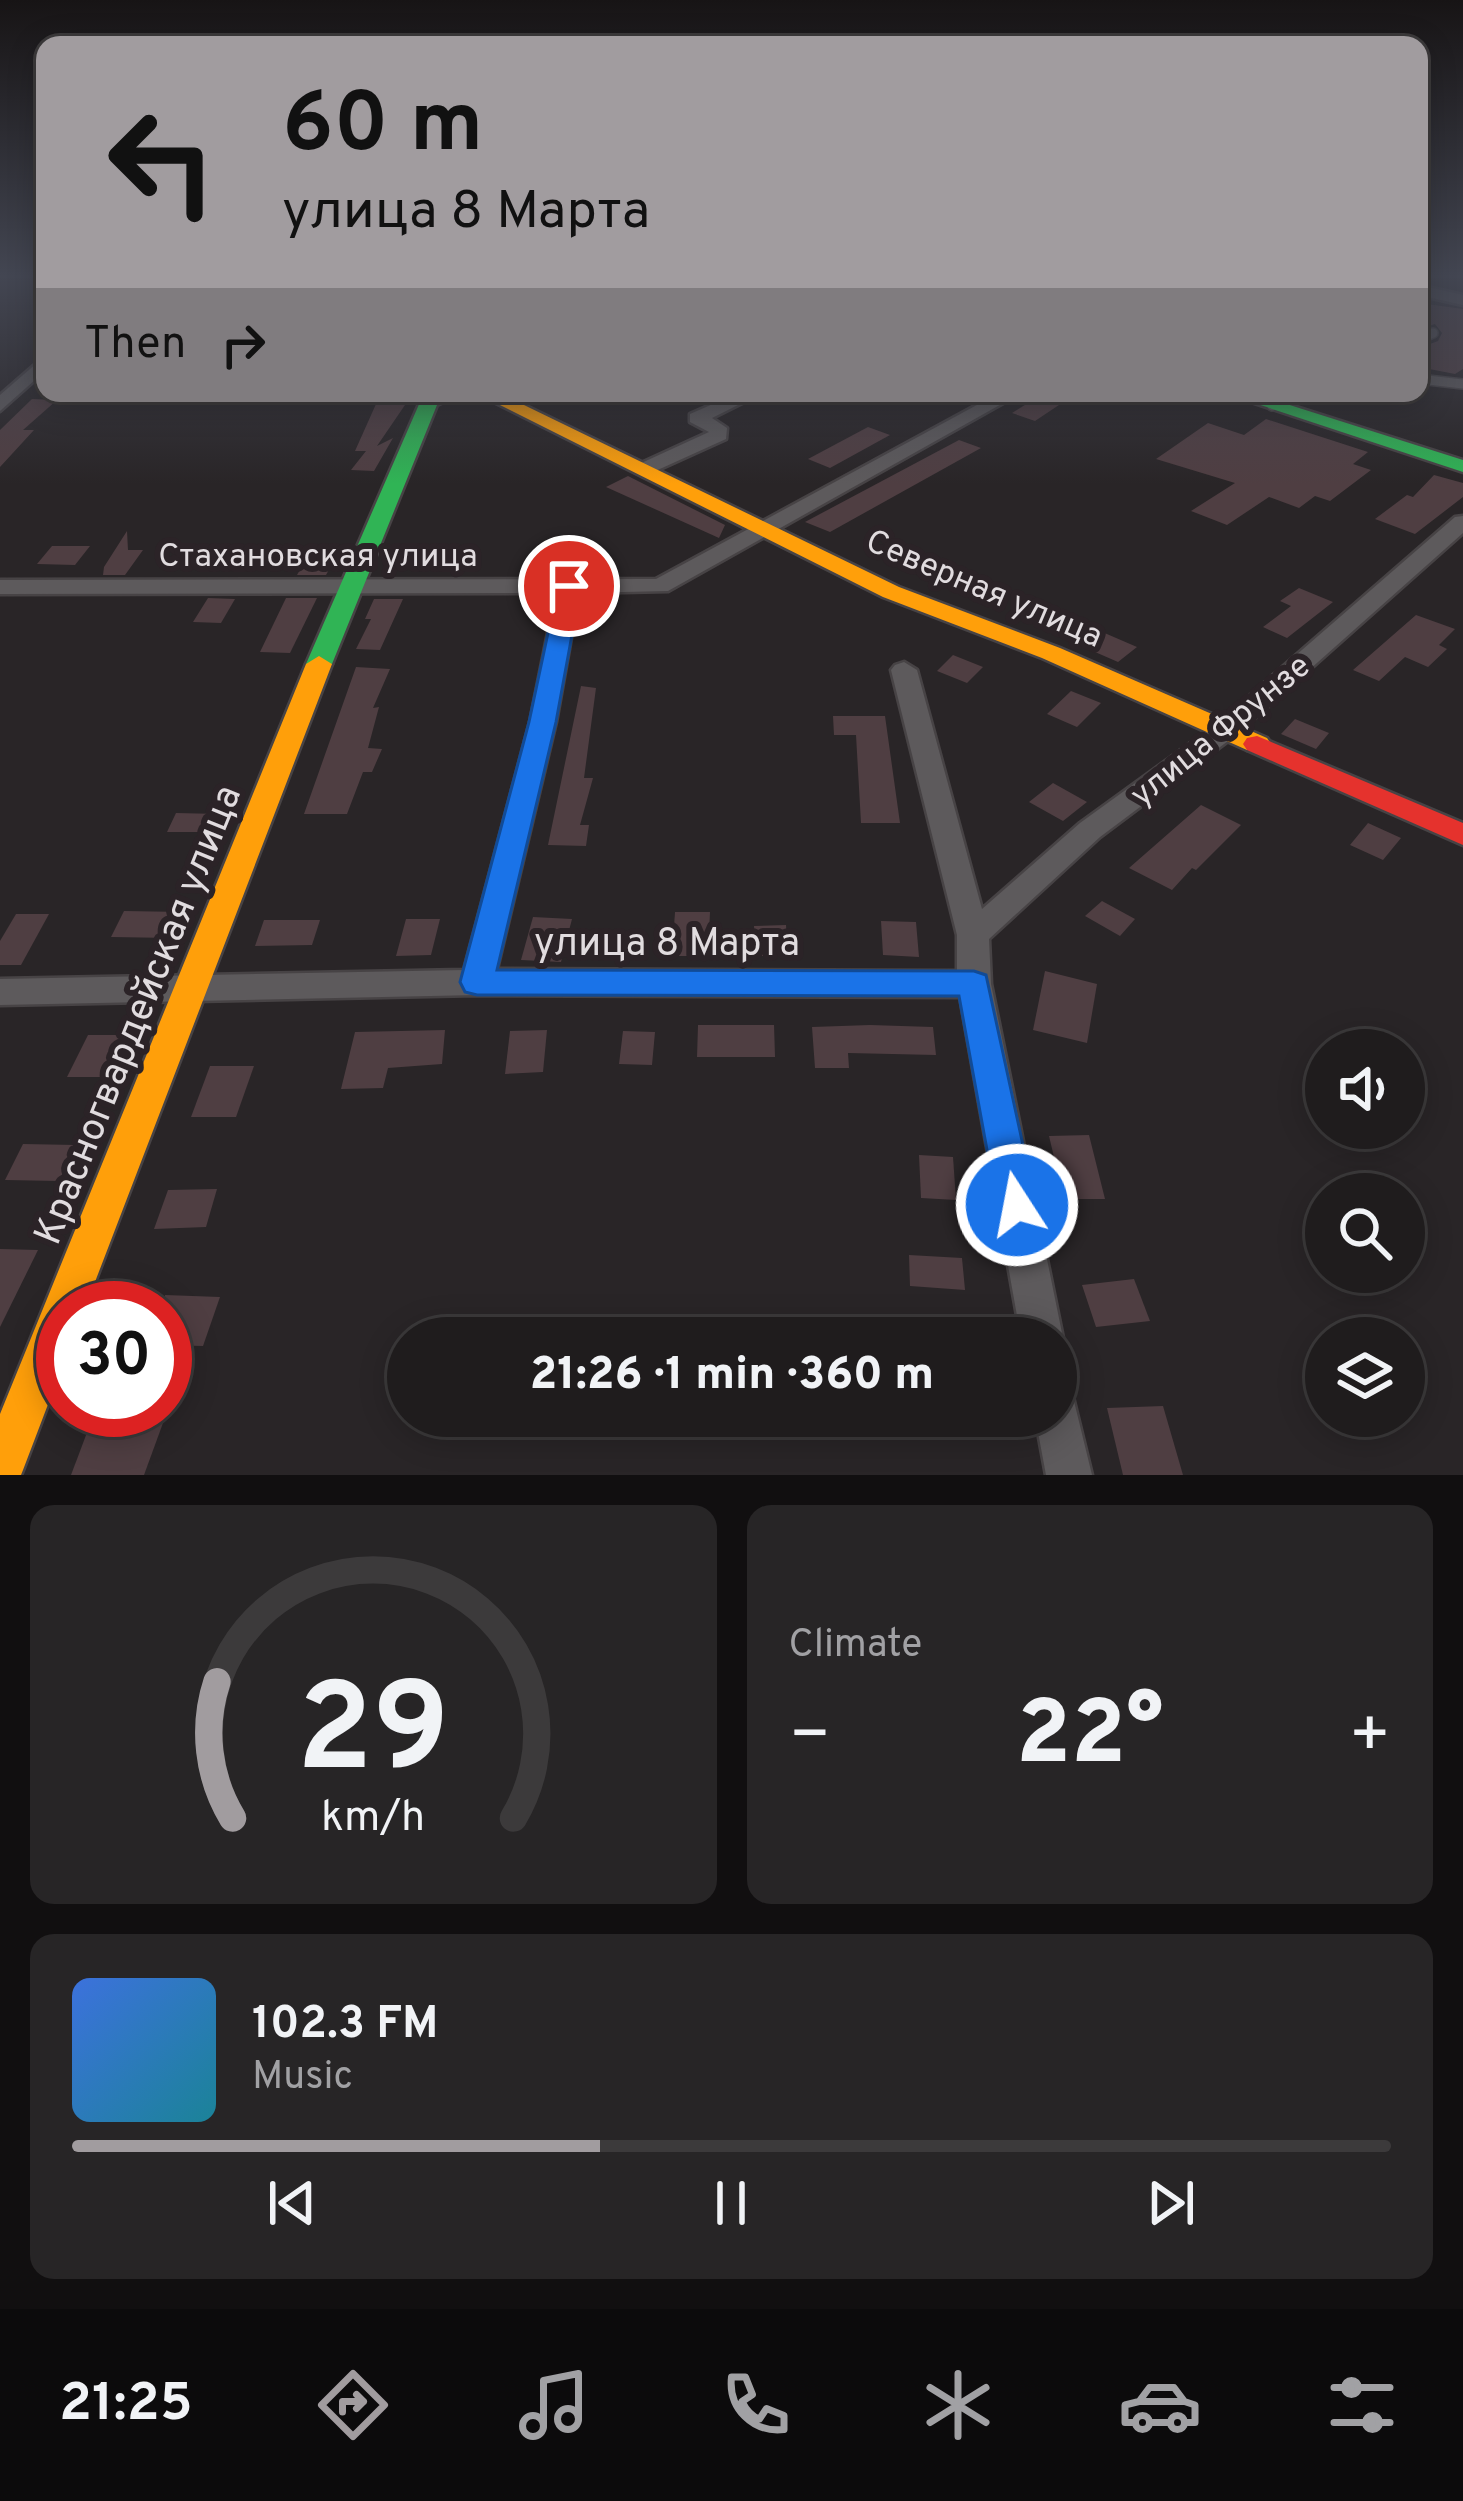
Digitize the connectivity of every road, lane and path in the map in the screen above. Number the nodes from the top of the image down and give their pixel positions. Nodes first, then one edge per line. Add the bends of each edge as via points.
1 (36, 370) edge
2 (1428, 380) edge
3 (1463, 384) edge
4 (429, 402) edge
5 (503, 402) edge
6 (733, 402) edge
7 (995, 402) edge
8 (1292, 402) edge
9 (0, 405) edge
10 (1463, 466) edge
11 (644, 469) junction
12 (1463, 522) edge
13 (763, 526) junction
14 (569, 586) junction
15 (0, 587) edge
16 (350, 588) junction
17 (904, 670) dead end
18 (1227, 730) junction
19 (1463, 835) edge
20 (973, 935) junction
21 (477, 982) junction
22 (974, 984) junction
23 (185, 987) junction
24 (0, 992) edge
25 (1038, 1317) edge
26 (1062, 1437) edge
27 (0, 1470) edge
28 (1069, 1475) edge

1 - 9 street
2 - 3 lane
4 - 16 street, Красногвардейская улица
5 - 11 street, Северная улица
6 - 11 street via 697,418 718,435
7 - 13 street, Стахановская улица
8 - 10 street
11 - 13 street, Северная улица
12 - 18 street, улица Фрунзе
13 - 14 street, Стахановская улица via 660,586
13 - 18 street, Северная улица via 891,592
14 - 16 street, Стахановская улица
14 - 21 street
15 - 16 street, Стахановская улица
16 - 23 street, Красногвардейская улица
17 - 20 street
18 - 19 street, Северная улица
18 - 20 street, улица Фрунзе via 1090,830
20 - 22 street
21 - 22 street, улица 8 Марта
21 - 23 street, улица 8 Марта
22 - 25 street
23 - 24 street, улица 8 Марта
23 - 27 street, Красногвардейская улица
26 - 28 street

